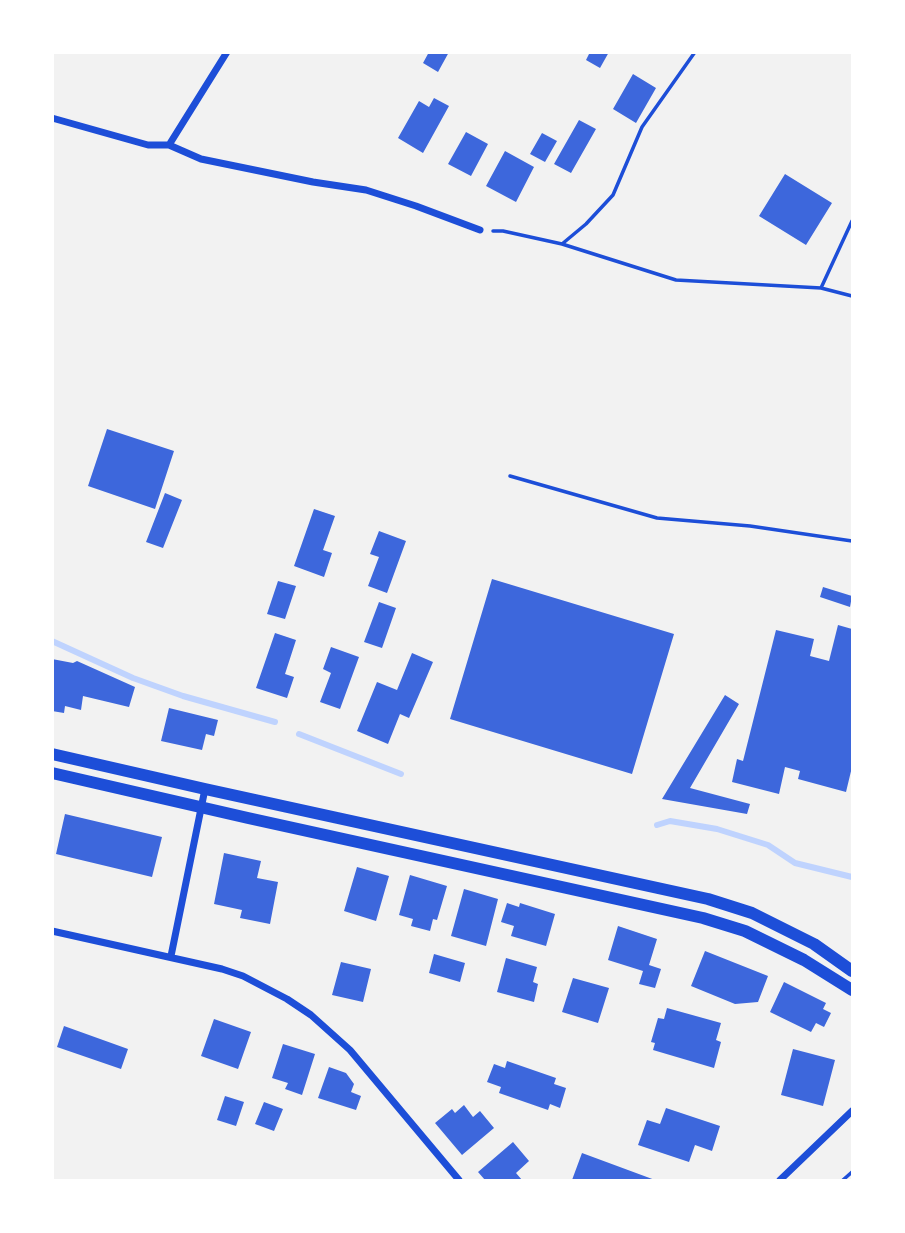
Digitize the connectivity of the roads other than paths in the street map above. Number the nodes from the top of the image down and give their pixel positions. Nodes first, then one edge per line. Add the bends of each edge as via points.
1 (227, 52) edge
2 (52, 118) edge
3 (169, 145) junction
4 (480, 230) road end
5 (52, 754) edge
6 (52, 773) edge
7 (205, 789) junction
8 (201, 806) junction
9 (52, 931) edge
10 (171, 956) junction
11 (852, 971) edge
12 (852, 990) edge
13 (852, 1111) edge
14 (459, 1181) edge
15 (780, 1181) edge

1 - 3 street
2 - 3 street via 148,145
3 - 4 street via 201,159 366,190
5 - 7 street
6 - 8 street
7 - 8 street
7 - 11 street via 708,899 752,913 814,944
8 - 10 street
8 - 12 street via 703,918 745,931
9 - 10 street
10 - 14 street via 243,976 311,1015 350,1050
13 - 15 street

